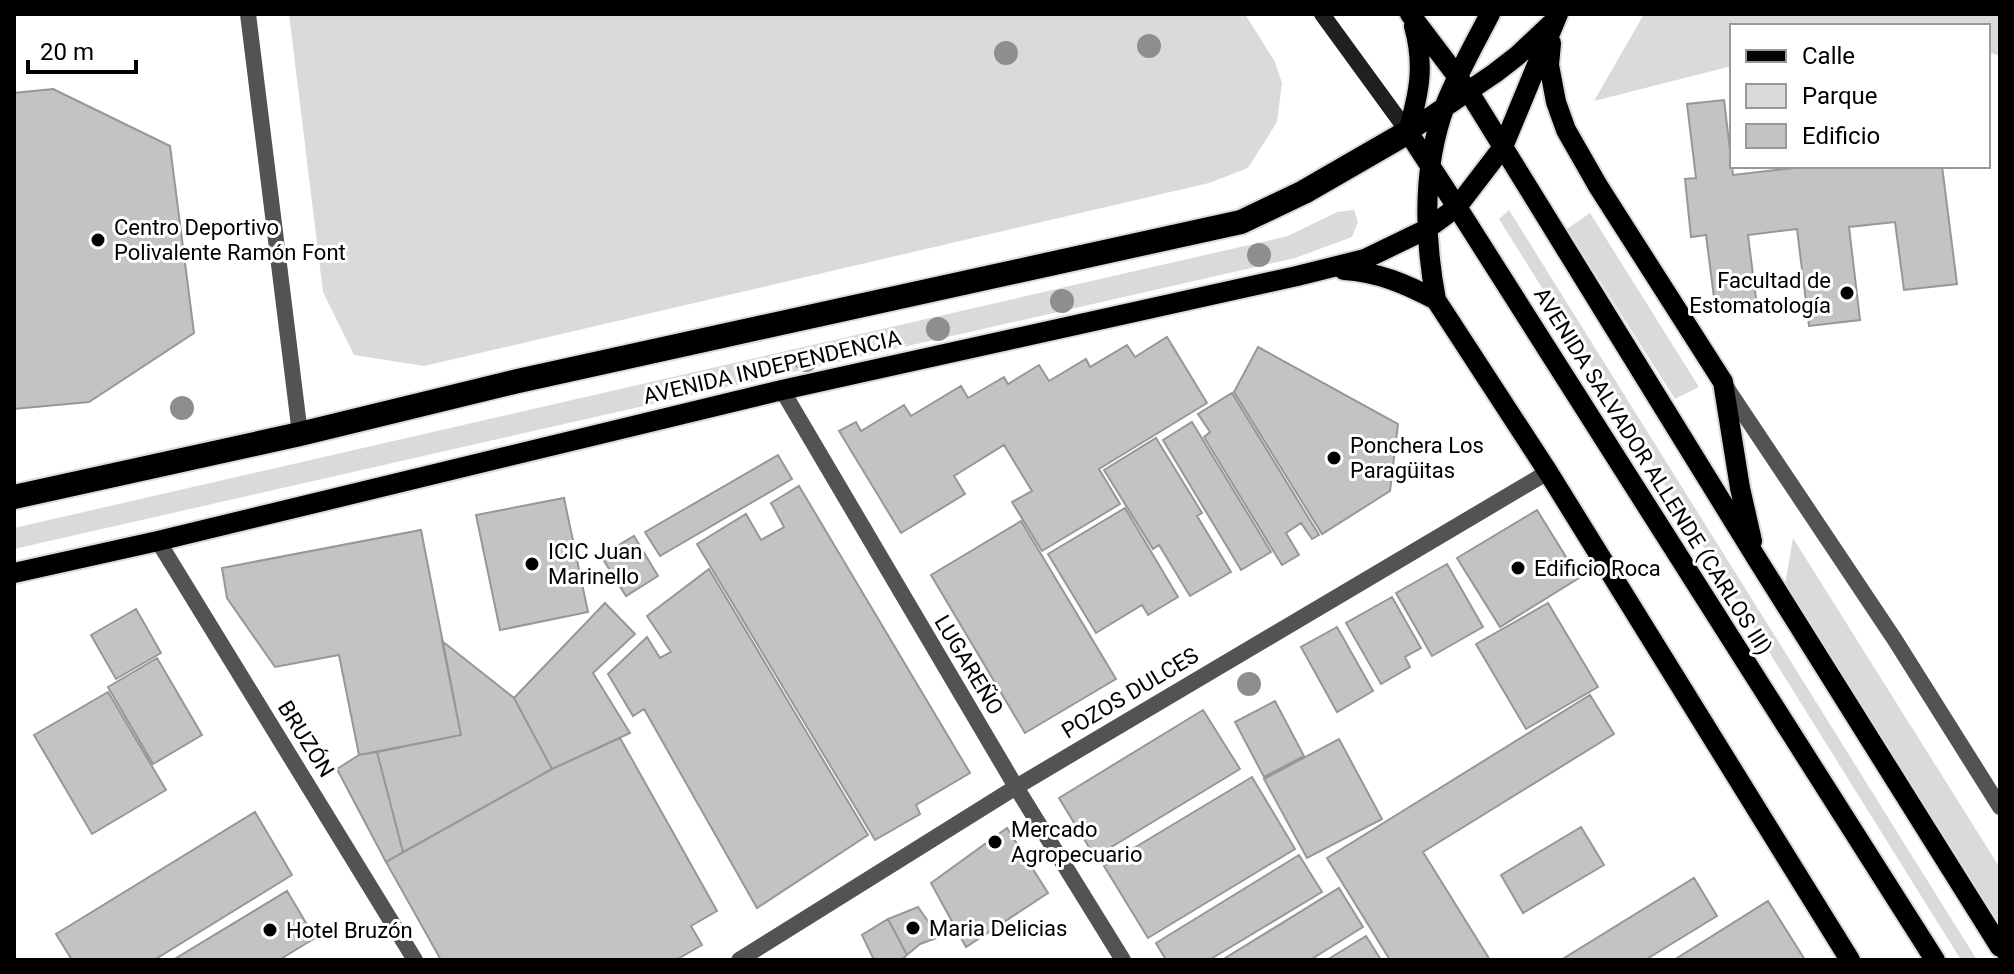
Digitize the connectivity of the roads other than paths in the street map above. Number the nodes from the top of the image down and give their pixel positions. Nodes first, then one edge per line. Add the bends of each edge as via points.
1 (248, 14) edge
2 (1322, 14) edge
3 (1490, 14) edge
4 (1411, 15) edge
5 (1556, 17) edge
6 (1463, 84) junction
7 (1445, 106) junction
8 (1408, 132) junction
9 (1503, 147) junction
10 (1429, 164) junction
11 (1457, 207) junction
12 (1427, 229) junction
13 (1324, 269) junction
14 (1436, 300) junction
15 (1723, 382) junction
16 (782, 390) junction
17 (300, 434) junction
18 (1548, 472) junction
19 (14, 497) edge
20 (158, 541) junction
21 (1757, 559) junction
22 (14, 573) edge
23 (1016, 787) junction
24 (2000, 807) edge
25 (2000, 947) edge
26 (415, 960) edge
27 (739, 960) edge
28 (1123, 960) edge
29 (1850, 960) edge
30 (1935, 960) edge

1 - 17 street
2 - 8 main road, AVENIDA SALVADOR ALLENDE (CARLOS III)
3 - 6 main road
4 - 6 main road, AVENIDA SALVADOR ALLENDE (CARLOS III)
4 - 8 main road via 1421,76
5 - 6 main road, AVENIDA INDEPENDENCIA via 1517,56
5 - 9 main road, AVENIDA INDEPENDENCIA
5 - 15 main road via 1549,65 1566,130
6 - 7 main road, AVENIDA INDEPENDENCIA
6 - 9 main road, AVENIDA SALVADOR ALLENDE (CARLOS III)
7 - 8 main road, AVENIDA INDEPENDENCIA
7 - 10 main road
8 - 10 main road, AVENIDA SALVADOR ALLENDE (CARLOS III)
8 - 17 highway, AVENIDA INDEPENDENCIA via 1241,222
9 - 11 main road, AVENIDA INDEPENDENCIA
9 - 21 main road, AVENIDA SALVADOR ALLENDE (CARLOS III)
10 - 11 main road, AVENIDA SALVADOR ALLENDE (CARLOS III)
10 - 12 main road
11 - 12 main road, AVENIDA INDEPENDENCIA
11 - 30 main road, AVENIDA SALVADOR ALLENDE (CARLOS III)
12 - 13 main road, AVENIDA INDEPENDENCIA via 1365,259
12 - 14 main road
13 - 14 main road via 1370,273
13 - 16 main road, AVENIDA INDEPENDENCIA
14 - 18 main road
15 - 21 main road
15 - 24 street
16 - 20 main road, AVENIDA INDEPENDENCIA
16 - 23 street, LUGAREÑO
17 - 19 highway, AVENIDA INDEPENDENCIA
18 - 23 street, POZOS DULCES
18 - 29 main road
20 - 22 main road, AVENIDA INDEPENDENCIA
20 - 26 street, BRUZÓN
21 - 25 main road, AVENIDA SALVADOR ALLENDE (CARLOS III)
23 - 27 street, POZOS DULCES
23 - 28 street, LUGAREÑO

